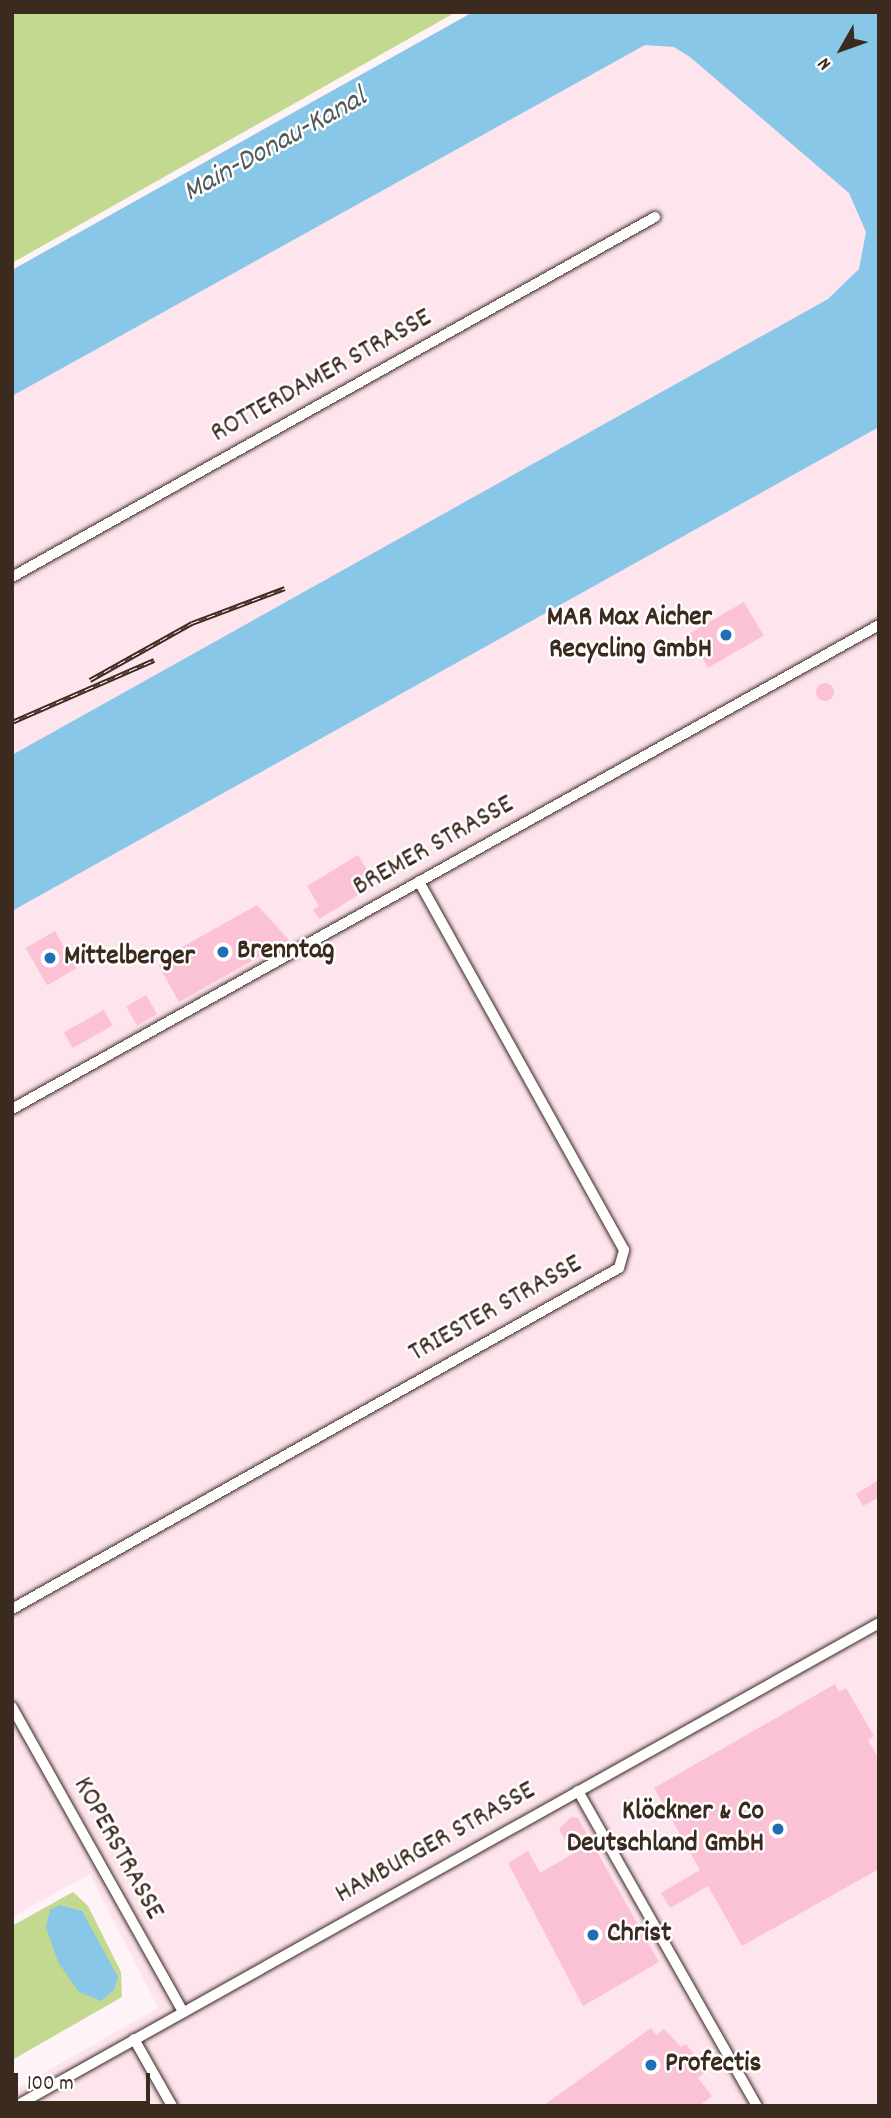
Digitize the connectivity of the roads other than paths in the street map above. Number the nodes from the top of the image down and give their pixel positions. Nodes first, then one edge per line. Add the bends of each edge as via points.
1 (655, 217) dead end
2 (12, 578) edge
3 (879, 625) edge
4 (419, 881) junction
5 (12, 1109) edge
6 (12, 1609) edge
7 (879, 1623) edge
8 (12, 1707) edge
9 (578, 1791) junction
10 (183, 2012) junction
11 (134, 2039) junction
12 (16, 2106) edge
13 (172, 2106) edge
14 (757, 2106) edge

1 - 2 street, ROTTERDAMER STRASSE
3 - 4 street, BREMER STRASSE
4 - 5 street, BREMER STRASSE
4 - 6 street, TRIESTER STRASSE via 624,1250 619,1268
7 - 9 street, HAMBURGER STRASSE
8 - 10 street, KOPERSTRASSE
9 - 10 street, HAMBURGER STRASSE
9 - 14 street
10 - 11 street, HAMBURGER STRASSE
11 - 12 street, HAMBURGER STRASSE
11 - 13 street

